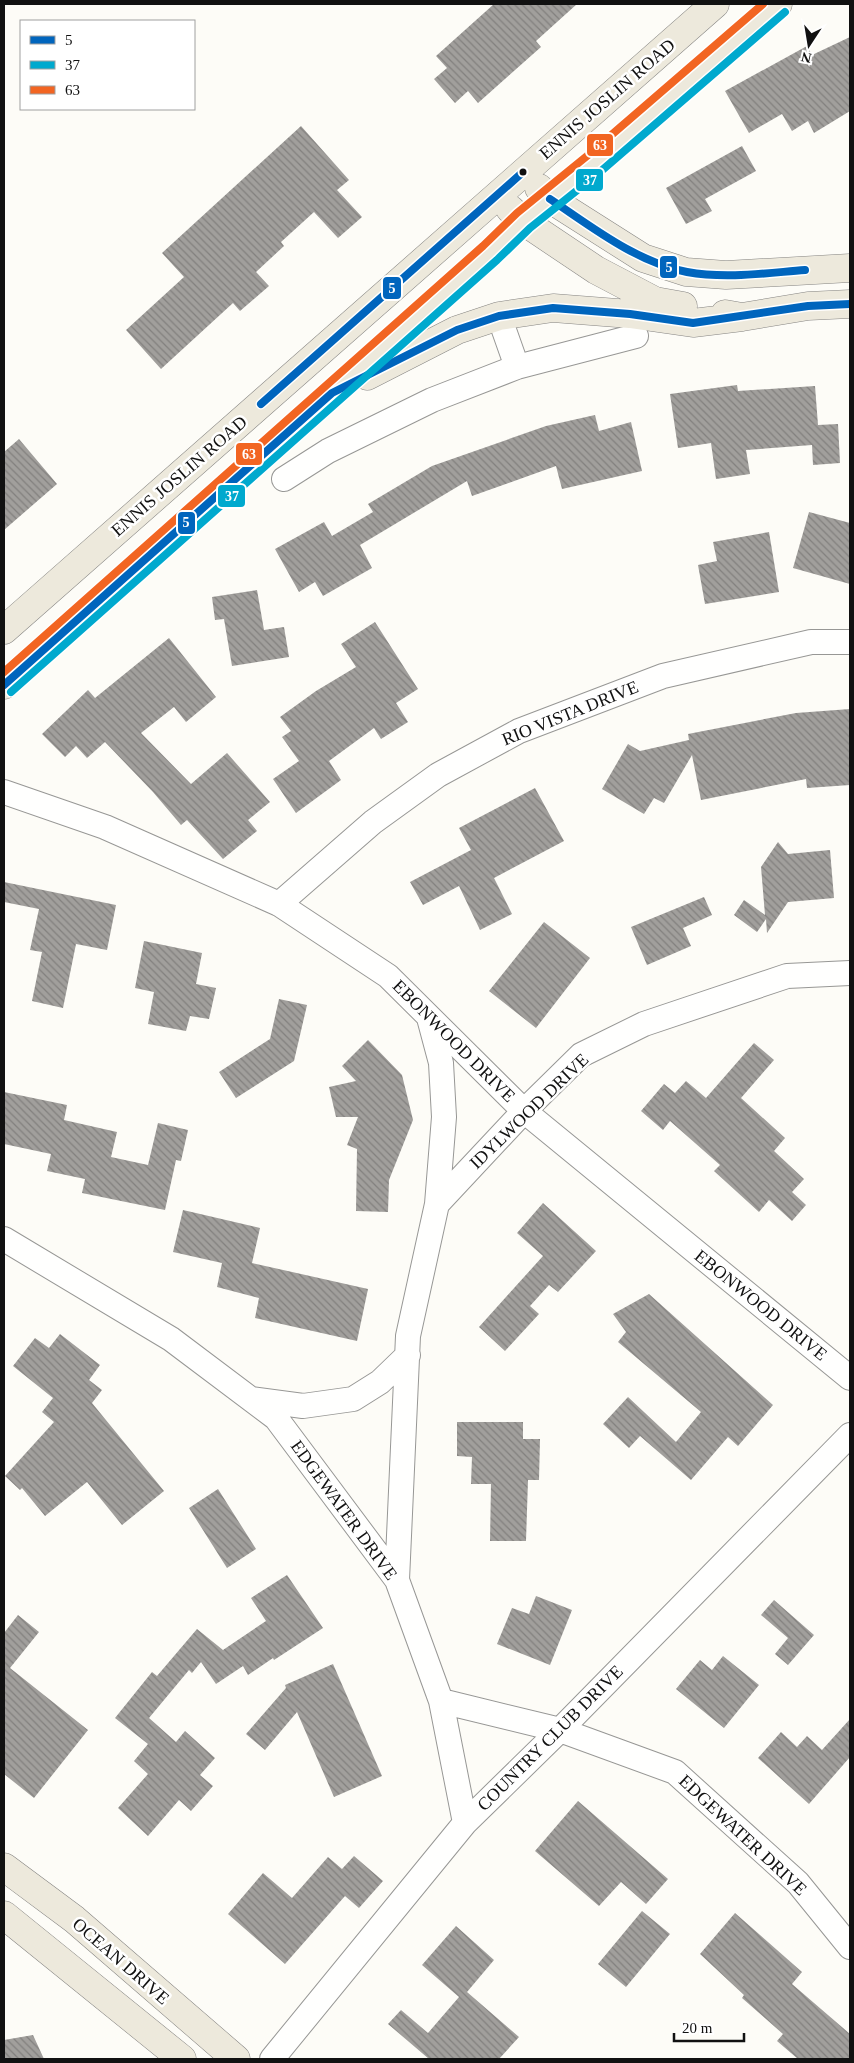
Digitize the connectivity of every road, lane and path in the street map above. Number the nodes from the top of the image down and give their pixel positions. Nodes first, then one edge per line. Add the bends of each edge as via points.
1 (715, 4) edge
2 (778, 4) edge
3 (523, 172) junction
4 (496, 196) junction
5 (550, 199) junction
6 (523, 221) junction
7 (850, 268) edge
8 (850, 304) edge
9 (499, 316) junction
10 (742, 317) junction
11 (636, 336) dead end
12 (517, 367) junction
13 (332, 393) junction
14 (284, 478) dead end
15 (4, 630) edge
16 (850, 642) edge
17 (4, 686) edge
18 (4, 792) edge
19 (279, 904) junction
20 (850, 973) edge
21 (429, 1017) junction
22 (524, 1111) junction
23 (437, 1204) junction
24 (4, 1239) edge
25 (408, 1355) junction
26 (850, 1378) edge
27 (251, 1399) junction
28 (850, 1435) edge
29 (397, 1580) junction
30 (441, 1701) junction
31 (560, 1730) junction
32 (465, 1823) junction
33 (4, 1867) edge
34 (4, 1915) edge
35 (74, 1919) junction
36 (850, 1947) edge
37 (48, 1950) junction
38 (194, 2023) junction
39 (176, 2055) edge
40 (236, 2059) edge
41 (272, 2059) edge

1 - 3 main road, ENNIS JOSLIN ROAD
2 - 5 main road
3 - 4 main road, ENNIS JOSLIN ROAD
3 - 5 main road
4 - 6 main road
4 - 15 main road, ENNIS JOSLIN ROAD
5 - 6 main road
5 - 7 main road via 643,258 686,272 726,276
6 - 10 main road via 596,270 655,301
6 - 13 main road
8 - 10 main road via 808,306
9 - 10 main road via 553,308 693,323
9 - 12 street
9 - 13 main road via 457,330
11 - 12 street
12 - 14 street via 432,400 328,450
13 - 17 main road
16 - 19 street, RIO VISTA DRIVE via 811,642 663,676 519,731 438,775 373,822
18 - 19 street, EBONWOOD DRIVE via 105,826
19 - 21 street, EBONWOOD DRIVE via 388,976
20 - 22 street, IDYLWOOD DRIVE via 787,976 644,1024 581,1056
21 - 22 street, EBONWOOD DRIVE
21 - 23 street via 441,1063 444,1117
22 - 23 street, IDYLWOOD DRIVE
22 - 26 street, EBONWOOD DRIVE
23 - 25 street via 408,1336
24 - 27 street, EDGEWATER DRIVE via 171,1339
25 - 27 street via 380,1382 353,1399 303,1406
25 - 29 street
27 - 29 street, EDGEWATER DRIVE via 276,1418
28 - 31 street, COUNTRY CLUB DRIVE
29 - 30 street, EDGEWATER DRIVE
30 - 31 street, EDGEWATER DRIVE
30 - 32 street
31 - 32 street, COUNTRY CLUB DRIVE
31 - 36 street, EDGEWATER DRIVE via 675,1772 798,1883
32 - 41 street, COUNTRY CLUB DRIVE
33 - 35 main road, OCEAN DRIVE
34 - 37 main road, OCEAN DRIVE
35 - 37 main road
35 - 38 main road, OCEAN DRIVE
37 - 39 main road, OCEAN DRIVE
38 - 39 main road
38 - 40 main road, OCEAN DRIVE

